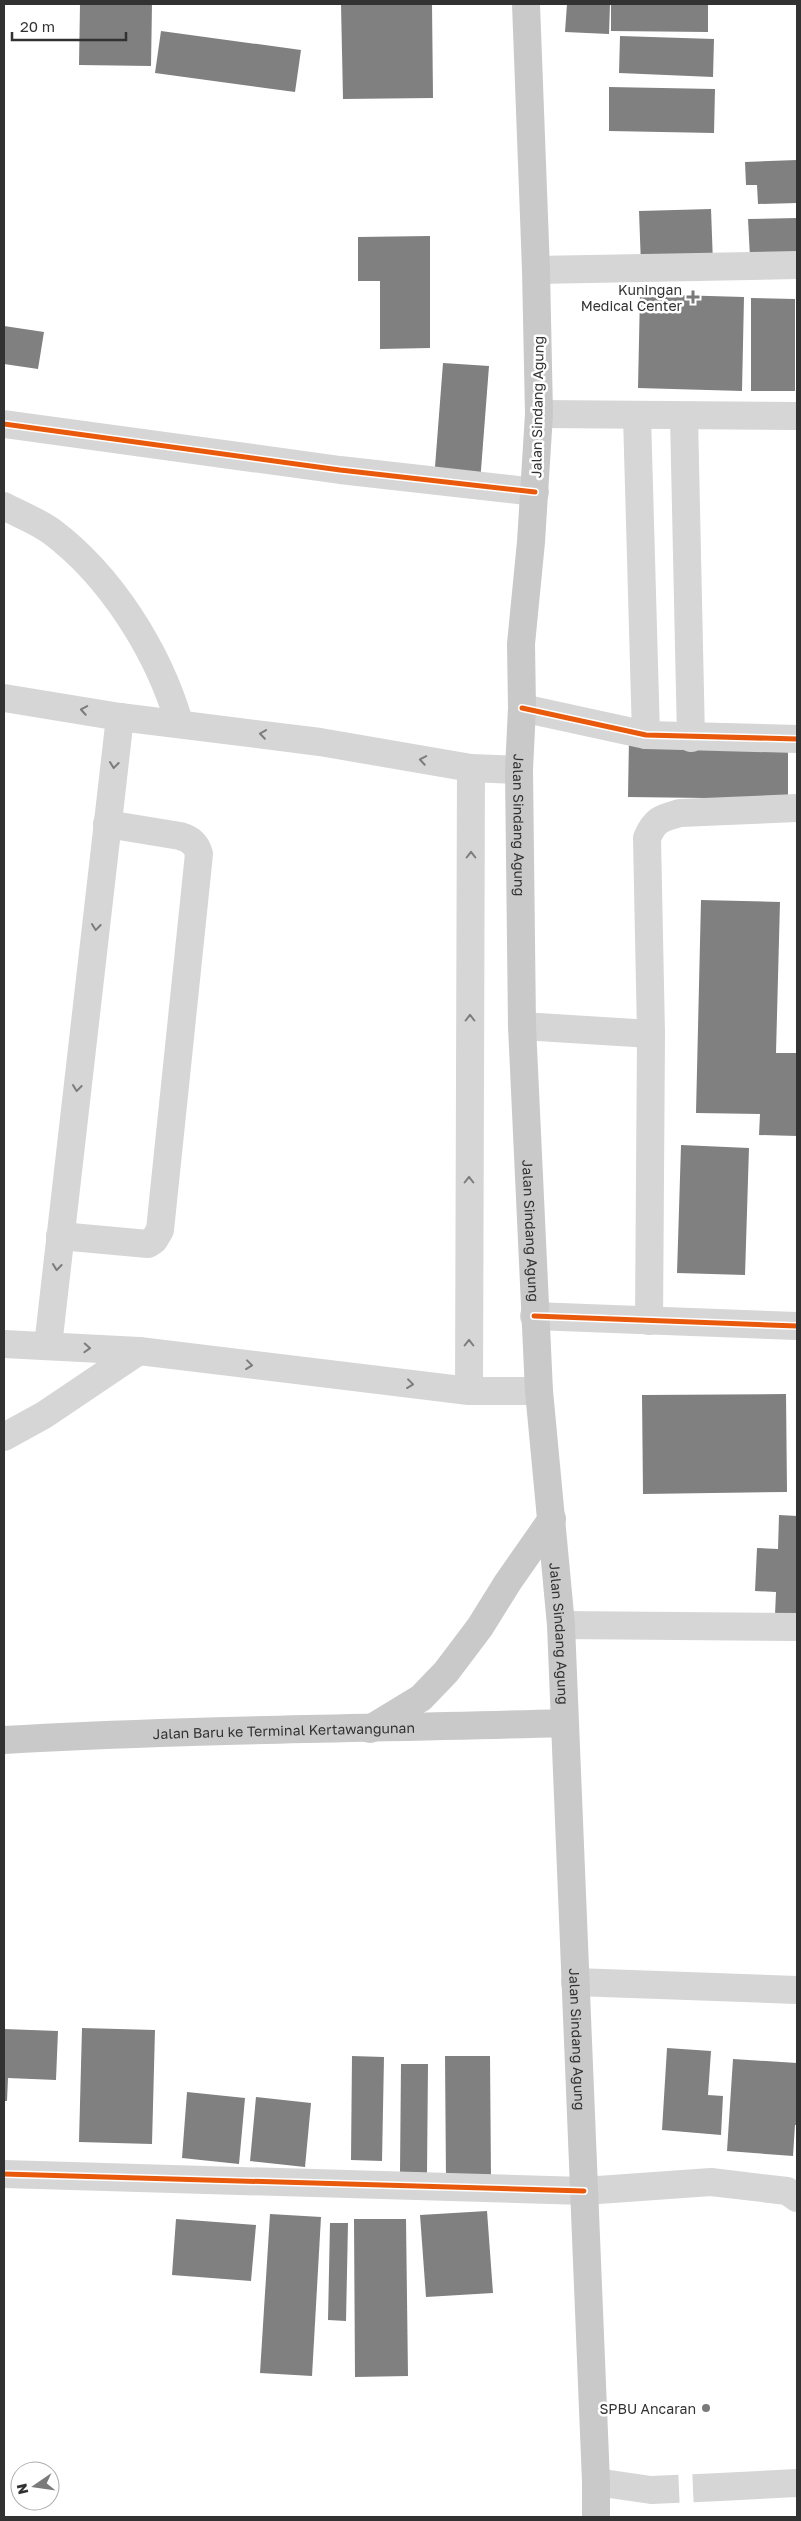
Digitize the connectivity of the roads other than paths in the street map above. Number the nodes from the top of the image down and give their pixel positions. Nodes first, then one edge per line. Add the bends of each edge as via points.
1 (526, 4) edge
2 (797, 265) edge
3 (536, 270) junction
4 (539, 414) junction
5 (637, 416) junction
6 (684, 416) junction
7 (797, 416) edge
8 (4, 424) edge
9 (535, 492) junction
10 (4, 506) edge
11 (4, 698) edge
12 (522, 708) junction
13 (120, 717) junction
14 (179, 722) junction
15 (646, 735) junction
16 (691, 738) junction
17 (797, 739) edge
18 (471, 768) junction
19 (519, 770) junction
20 (797, 808) edge
21 (107, 824) junction
22 (522, 1026) junction
23 (651, 1034) junction
24 (60, 1236) junction
25 (534, 1316) junction
26 (649, 1321) junction
27 (797, 1326) edge
28 (4, 1344) edge
29 (48, 1346) junction
30 (139, 1352) junction
31 (539, 1391) junction
32 (469, 1392) junction
33 (4, 1437) edge
34 (552, 1519) junction
35 (561, 1626) junction
36 (797, 1627) edge
37 (564, 1723) junction
38 (368, 1729) junction
39 (4, 1740) edge
40 (575, 1982) junction
41 (797, 1990) edge
42 (4, 2174) edge
43 (584, 2191) junction
44 (797, 2198) edge
45 (596, 2482) junction
46 (797, 2483) edge
47 (720, 2487) tunnel mouth
48 (651, 2490) tunnel mouth
49 (596, 2517) edge

1 - 3 main road, Jalan Sindang Agung
2 - 3 street
3 - 4 main road, Jalan Sindang Agung
4 - 5 street
4 - 9 main road, Jalan Sindang Agung
5 - 6 street
5 - 15 street
6 - 7 street
6 - 16 street
8 - 9 street via 340,470
9 - 12 main road, Jalan Sindang Agung via 521,644
10 - 14 street via 50,531 98,574 124,606 171,694
13 -> 11 street
12 - 15 street
12 - 19 main road, Jalan Sindang Agung
13 - 14 street
13 -> 21 street
18 -> 14 street
15 - 16 street
16 - 17 street
18 - 19 street
32 -> 18 street
19 - 22 main road, Jalan Sindang Agung
20 - 23 street via 680,813 652,825 648,838
21 -> 24 street
21 - 24 street via 190,839 199,854 160,1230 148,1244
22 - 23 street
22 - 25 main road, Jalan Sindang Agung
23 - 26 street
24 -> 29 street
25 - 26 street
25 - 31 main road, Jalan Sindang Agung
26 - 27 street
28 - 29 street
29 -> 30 street
30 -> 32 street
30 - 33 street via 44,1415
31 - 32 street
31 - 34 main road, Jalan Sindang Agung
34 - 35 main road, Jalan Sindang Agung
34 - 38 main road via 446,1672 421,1698
35 - 36 street
35 - 37 main road, Jalan Sindang Agung
37 - 38 main road, Jalan Baru ke Terminal Kertawangunan
37 - 40 main road, Jalan Sindang Agung
38 - 39 main road, Jalan Baru ke Terminal Kertawangunan via 123,1733
40 - 41 street
40 - 43 main road, Jalan Sindang Agung
42 - 43 street
43 - 44 street via 711,2182 787,2190
43 - 45 main road, Jalan Sindang Agung
45 - 48 street
45 - 49 main road, Jalan Sindang Agung
46 - 47 street

